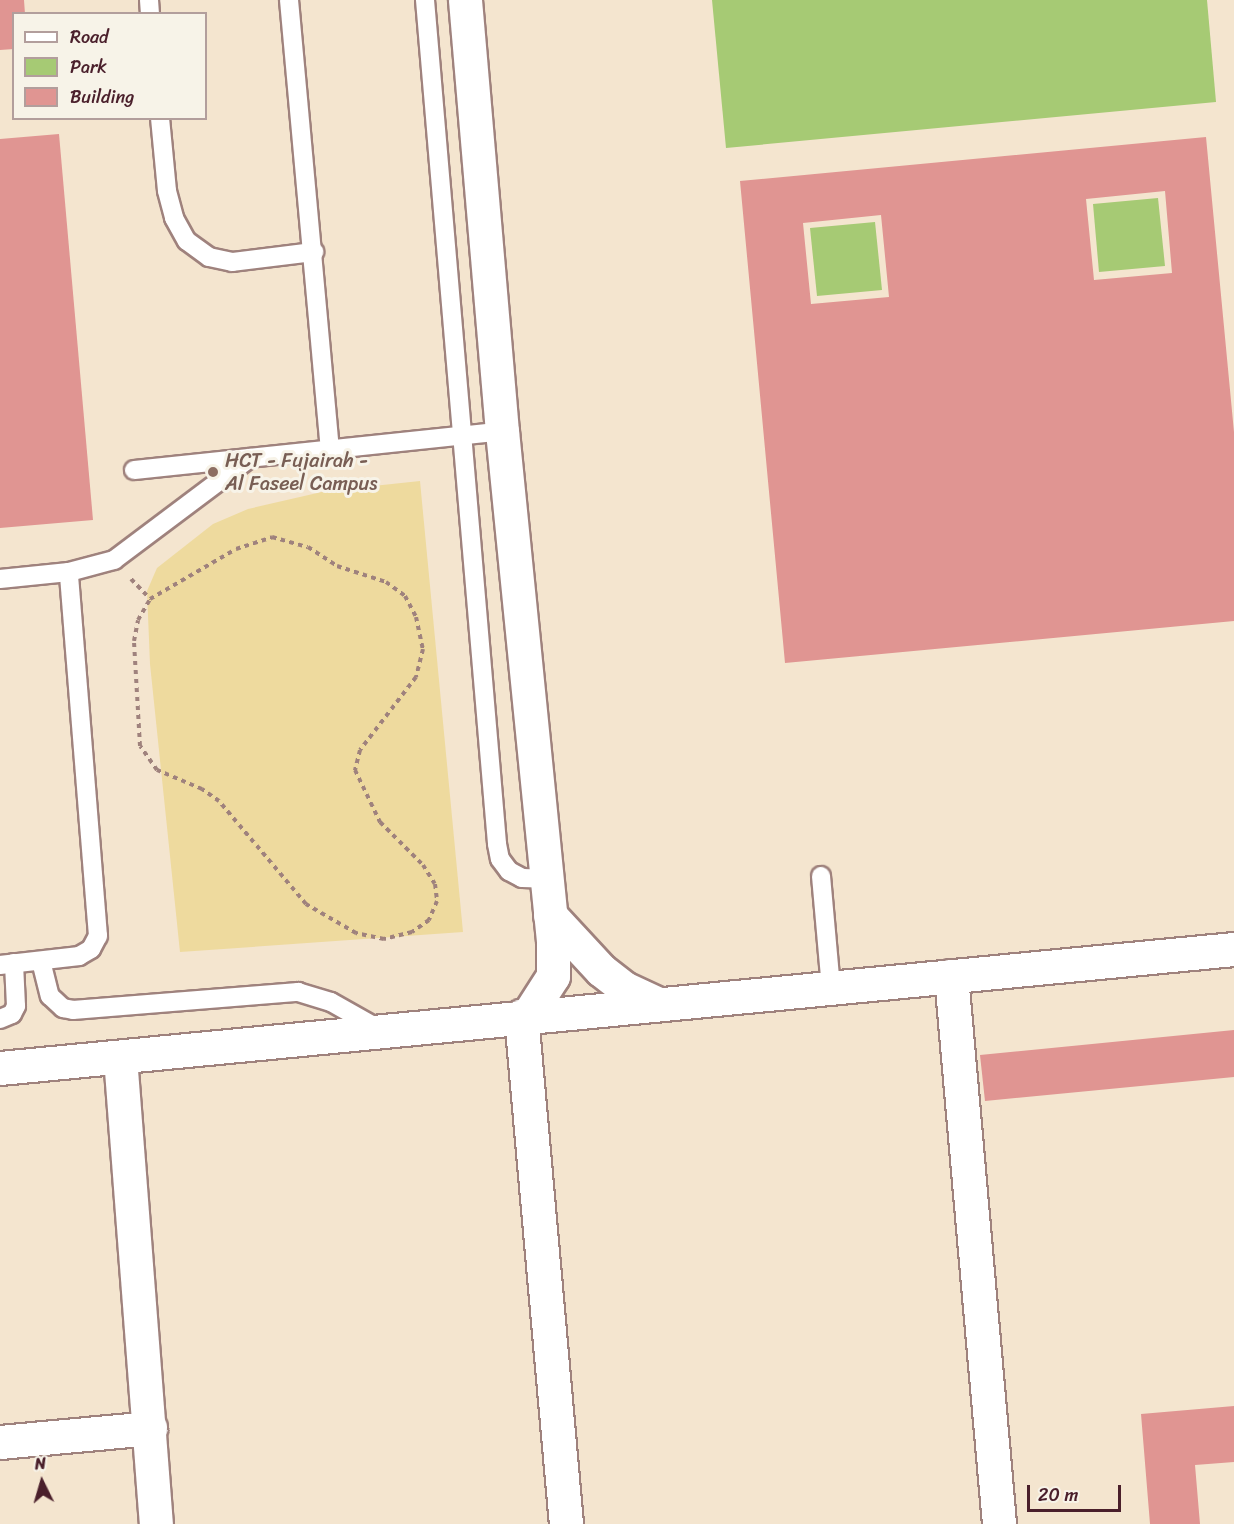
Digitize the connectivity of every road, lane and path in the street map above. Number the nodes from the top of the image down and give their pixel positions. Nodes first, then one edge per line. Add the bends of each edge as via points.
1 (289, 0) edge
2 (425, 0) edge
3 (465, 0) edge
4 (160, 120) edge
5 (314, 252) junction
6 (502, 431) junction
7 (460, 435) junction
8 (330, 450) junction
9 (251, 457) junction
10 (134, 470) dead end
11 (69, 572) junction
12 (0, 579) edge
13 (821, 876) dead end
14 (546, 879) junction
15 (550, 915) junction
16 (332, 921) joint
17 (1234, 949) edge
18 (41, 962) junction
19 (7, 964) edge
20 (951, 975) junction
21 (831, 987) junction
22 (658, 1004) junction
23 (524, 1015) junction
24 (0, 1019) edge
25 (379, 1029) junction
26 (120, 1057) junction
27 (0, 1068) edge
28 (150, 1428) junction
29 (0, 1442) edge
30 (156, 1524) edge
31 (567, 1524) edge
32 (999, 1524) edge

1 - 5 lane
2 - 7 lane
3 - 6 street
4 - 5 lane via 167,190 174,218 187,241 209,257 232,262
5 - 8 lane
6 - 7 lane
6 - 14 street
7 - 8 lane
7 - 14 lane via 500,859 509,871 522,878
8 - 9 lane
9 - 10 lane
9 - 11 lane via 125,554
11 - 12 lane
11 - 18 lane via 98,936 85,953
13 - 21 lane
14 - 15 street
15 - 22 street via 624,988
15 - 23 street via 553,976
16 - 16 path via 306,904 219,801 202,789 157,770 140,746 134,641 138,620 150,599 236,549 272,537 308,547 337,566 405,596 416,617 423,649 416,677 360,750 356,770 380,822 423,865 435,884 437,901 429,920 411,932 384,939 356,933
17 - 20 street
18 - 19 lane
18 - 25 lane via 50,996 63,1008 298,992 331,1002
19 - 24 lane via 15,1006 12,1014
20 - 21 street
20 - 32 street
21 - 22 street
22 - 23 street
23 - 25 street
23 - 31 street
25 - 26 street
26 - 27 street
26 - 28 street
28 - 29 street
28 - 30 street

